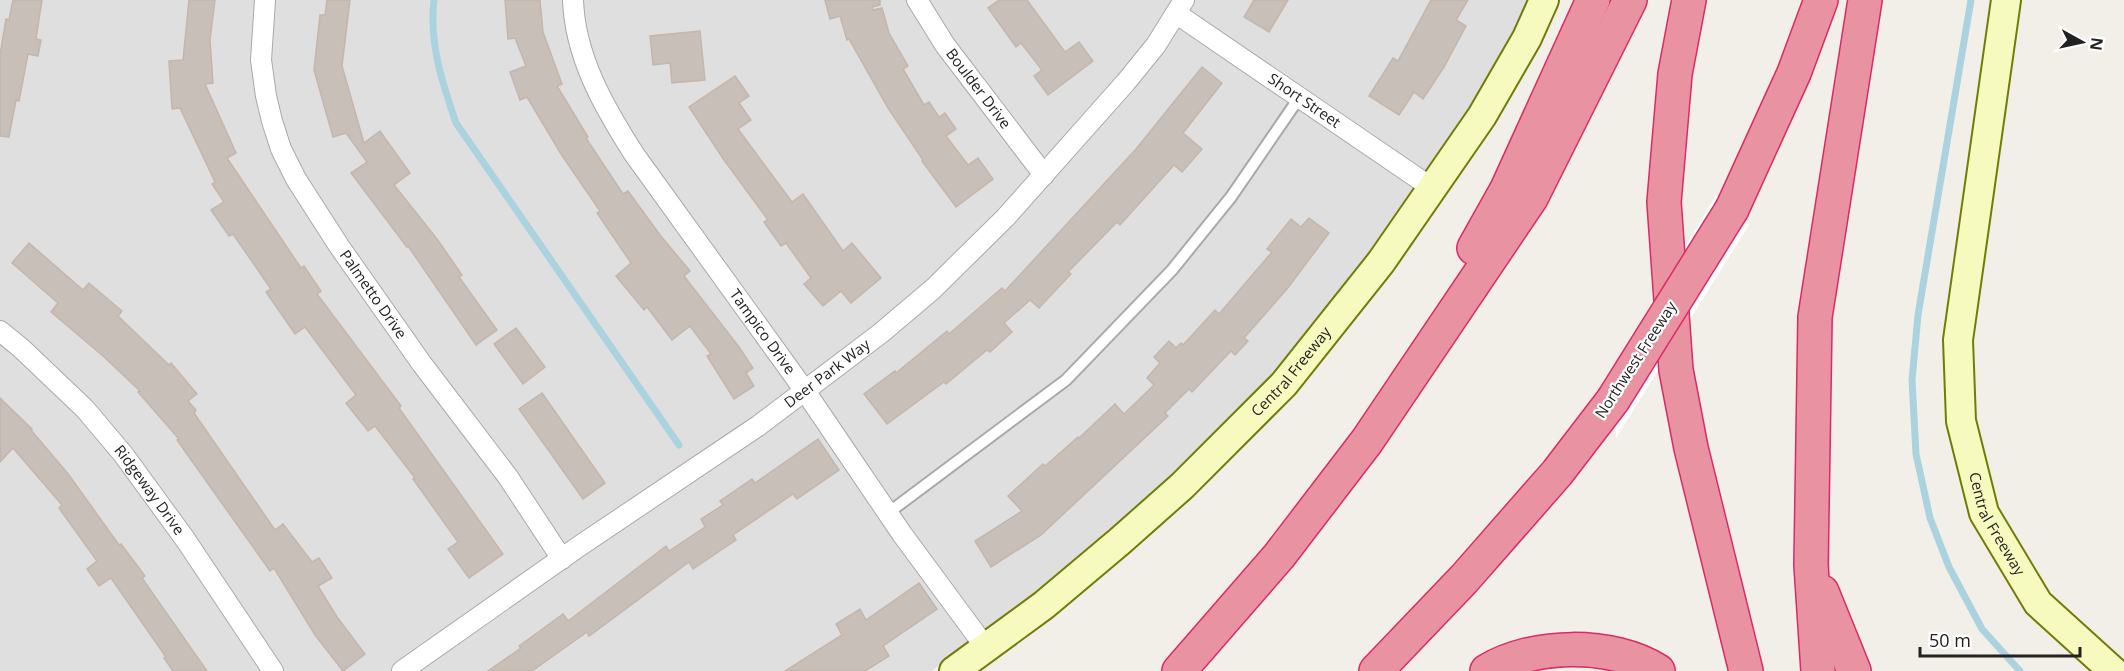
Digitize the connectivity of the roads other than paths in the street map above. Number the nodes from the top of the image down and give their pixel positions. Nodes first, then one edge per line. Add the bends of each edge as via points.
1 (265, 0) edge
2 (573, 0) edge
3 (917, 0) edge
4 (1544, 0) edge
5 (1593, 0) edge
6 (1630, 0) edge
7 (1689, 0) edge
8 (1821, 0) edge
9 (1865, 0) edge
10 (2006, 0) edge
11 (1180, 7) edge
12 (1299, 98) junction
13 (1044, 176) junction
14 (1432, 188) junction
15 (0, 331) edge
16 (805, 391) junction
17 (1367, 441) junction
18 (888, 513) junction
19 (562, 559) junction
20 (1811, 565) junction
21 (986, 648) junction
22 (273, 671) edge
23 (402, 671) edge
24 (954, 671) edge
25 (1179, 671) edge
26 (1376, 671) edge
27 (1487, 671) edge
28 (1658, 671) edge
29 (1746, 671) edge
30 (1818, 671) edge
31 (1854, 671) edge
32 (2113, 671) edge

1 - 19 street, Palmetto Drive via 261,60 267,96 281,148 296,179 339,246 508,477
2 - 16 street, Tampico Drive via 582,51 610,116
3 - 13 street, Boulder Drive via 945,45
4 - 14 main road, Central Freeway via 1482,116
5 - 17 highway via 1507,189
6 - 17 highway via 1531,198
7 - 29 highway via 1675,74 1664,202 1676,370 1691,448
8 - 26 highway, Northwest Freeway, bridge via 1794,73 1732,209 1612,400 1557,473
9 - 20 highway via 1815,317
10 - 32 main road, Central Freeway via 1958,340 1961,421 1984,513 2038,603
11 - 12 street, Short Street
11 - 13 street, Deer Park Way via 1156,45
12 - 14 street, Short Street
12 - 18 lane via 1231,198 1172,270 1066,380
13 - 16 street, Deer Park Way via 933,289
14 - 21 main road, Central Freeway via 1381,262 1284,384 1146,518 1044,605
15 - 22 street, Ridgeway Drive via 85,409 123,454
16 - 18 street, Tampico Drive
16 - 19 street, Deer Park Way
17 - 25 highway via 1279,556
18 - 21 street, Tampico Drive
19 - 23 street, Deer Park Way
20 - 30 highway
20 - 31 highway
21 - 24 main road, Central Freeway
27 - 28 highway via 1538,652 1577,649 1616,654

